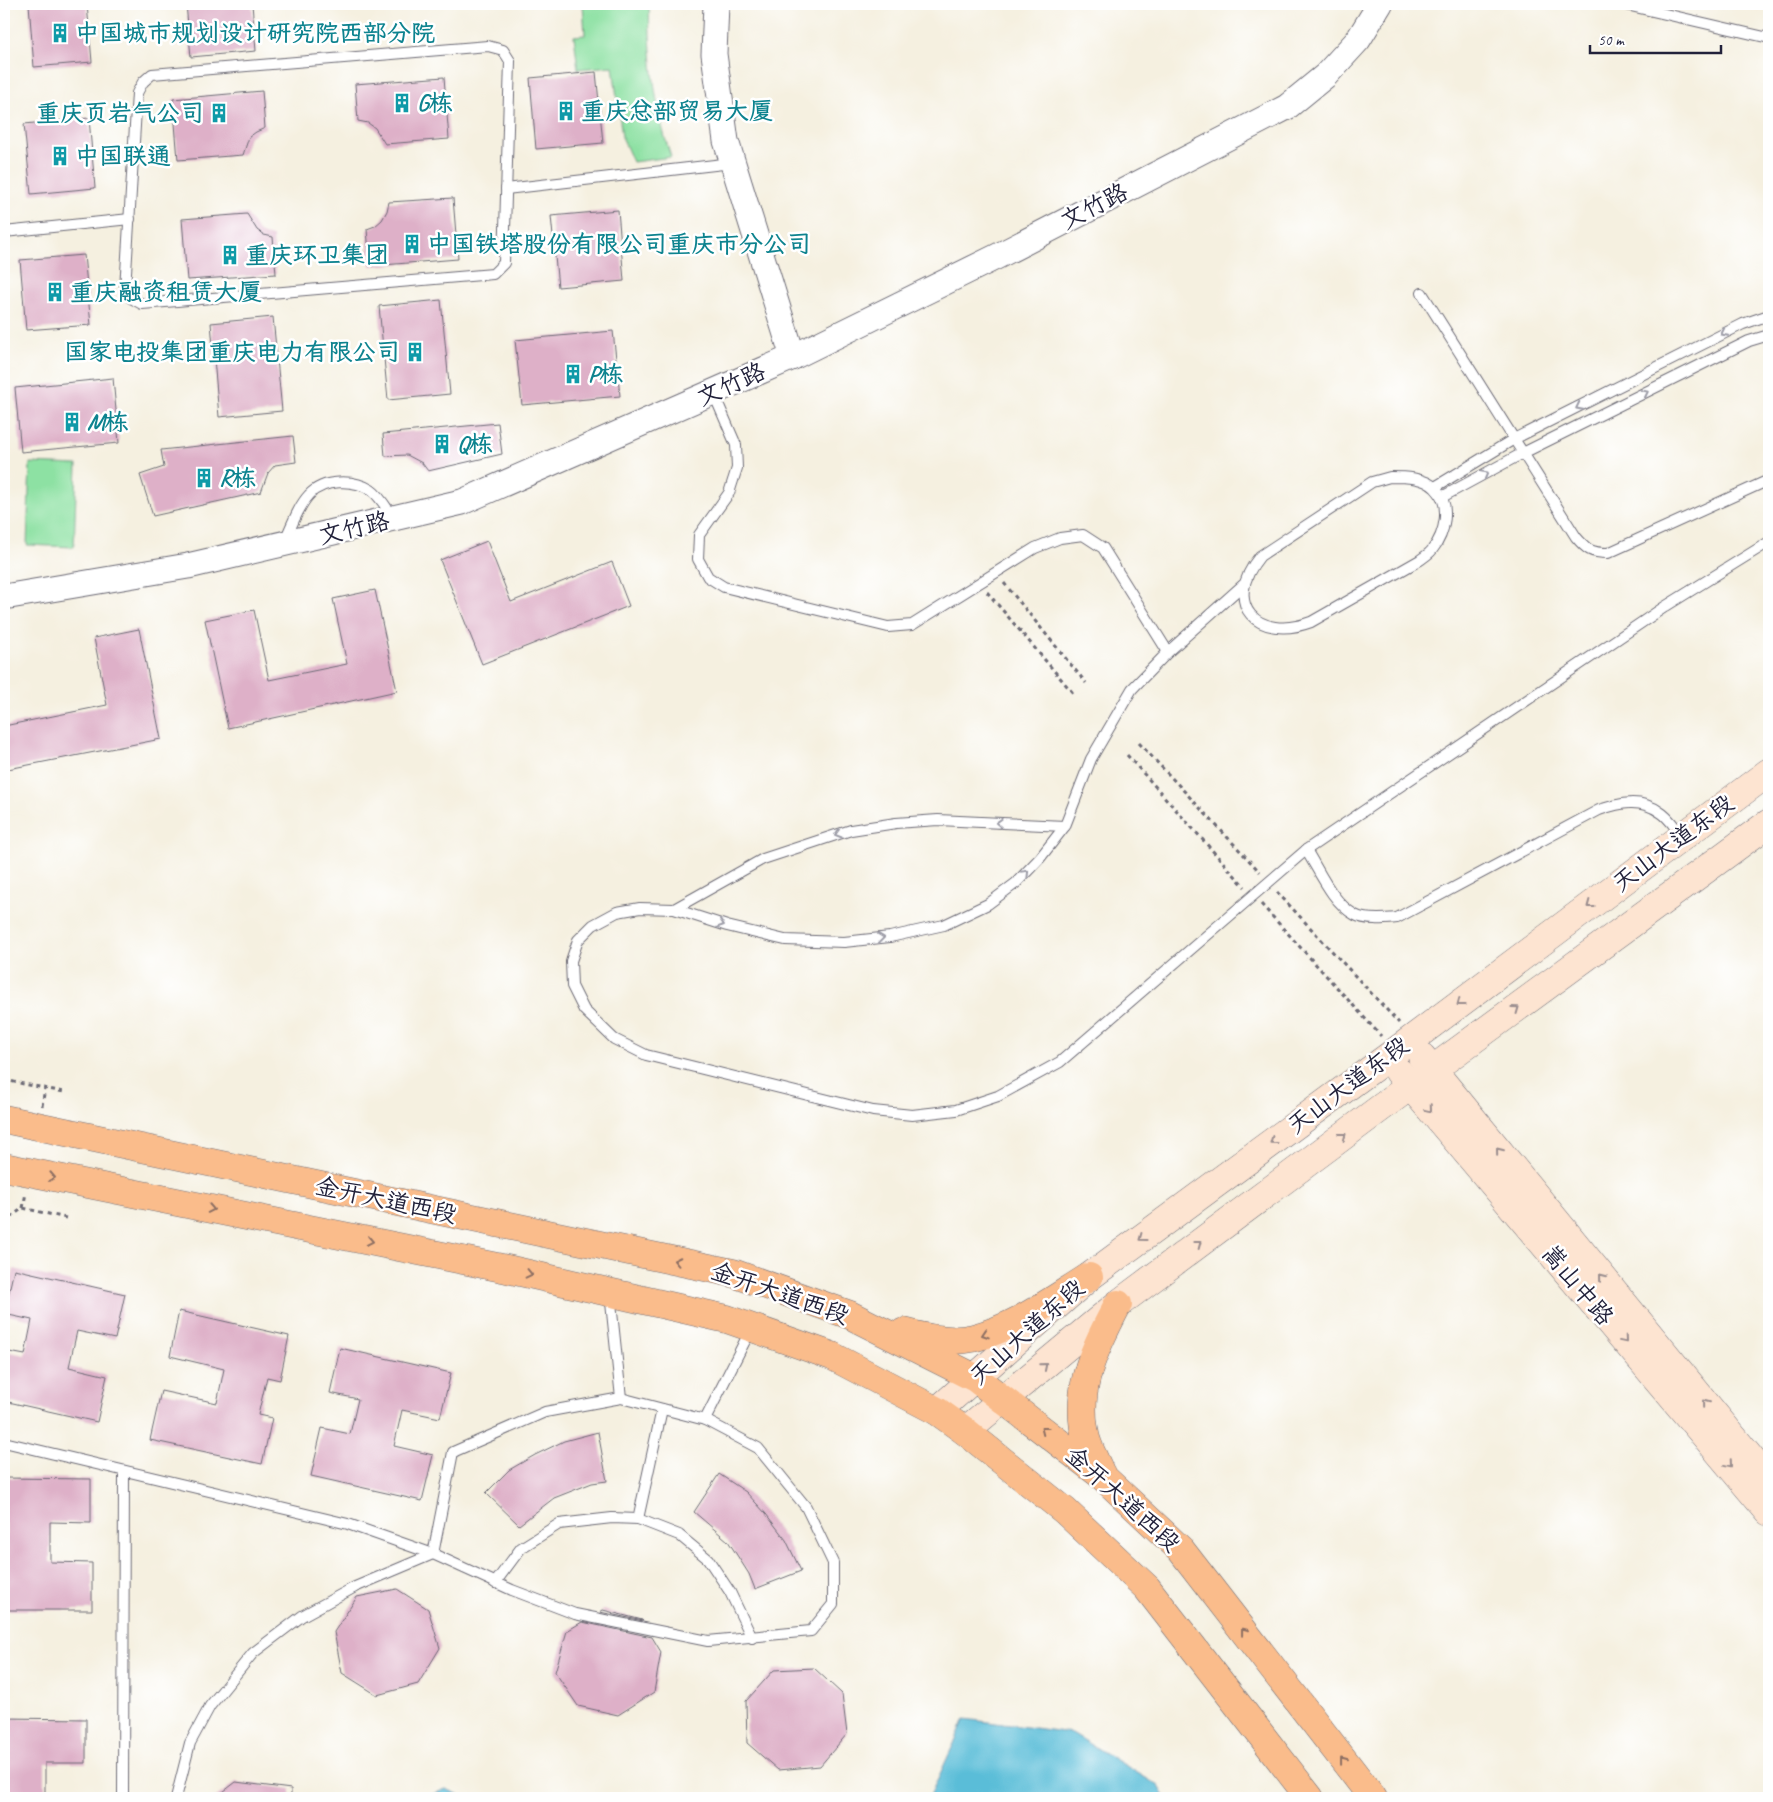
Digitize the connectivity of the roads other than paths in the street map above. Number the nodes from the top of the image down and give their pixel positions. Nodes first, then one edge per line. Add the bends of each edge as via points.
1 (716, 4) edge
2 (1380, 4) edge
3 (1622, 4) edge
4 (1769, 38) edge
5 (733, 162) junction
6 (506, 189) junction
7 (130, 219) junction
8 (4, 232) edge
9 (1422, 293) dead end
10 (1769, 315) edge
11 (1769, 335) edge
12 (793, 356) junction
13 (713, 392) junction
14 (1514, 440) junction
15 (1523, 453) junction
16 (1769, 480) edge
17 (1435, 487) junction
18 (1442, 497) junction
19 (393, 518) junction
20 (1769, 542) edge
21 (283, 544) junction
22 (1243, 585) junction
23 (4, 598) edge
24 (1168, 652) junction
25 (1769, 772) edge
26 (1769, 823) edge
27 (1065, 826) junction
28 (1682, 836) junction
29 (1306, 850) junction
30 (674, 908) junction
31 (1397, 1042) junction
32 (1433, 1070) junction
33 (1410, 1086) junction
34 (4, 1119) edge
35 (4, 1167) edge
36 (1089, 1277) junction
37 (610, 1292) junction
38 (1118, 1304) junction
39 (850, 1315) junction
40 (752, 1328) junction
41 (975, 1378) junction
42 (620, 1398) junction
43 (1004, 1399) junction
44 (662, 1409) junction
45 (937, 1411) junction
46 (705, 1420) junction
47 (965, 1431) junction
48 (4, 1442) edge
49 (124, 1471) junction
50 (1101, 1475) junction
51 (1769, 1481) edge
52 (1769, 1512) edge
53 (638, 1519) junction
54 (433, 1554) junction
55 (495, 1583) junction
56 (752, 1638) junction
57 (123, 1798) edge
58 (176, 1798) edge
59 (1310, 1798) edge
60 (1373, 1798) edge

1 - 5 street via 714,54 726,141
2 - 12 street, 文竹路 via 1358,40 1326,76 1286,107 996,257
3 - 4 lane
5 - 6 lane
5 - 12 street
6 - 7 lane via 504,263 493,274 142,304 131,298 125,289
6 - 7 lane via 510,61 503,50 488,46 152,74 137,93
7 - 8 lane
9 - 14 lane
10 -> 14 lane via 1743,324
15 -> 11 lane via 1749,341
12 - 13 street, 文竹路
13 - 19 street, 文竹路 via 462,502
13 - 24 lane via 736,445 737,468 729,493 699,535 698,559 708,577 724,586 888,627 912,625 1035,548 1060,538 1083,535 1103,548
14 - 15 lane
14 - 17 lane
15 - 16 lane via 1576,537 1585,549 1596,553 1608,553
18 -> 15 lane
17 - 18 lane
17 - 22 lane via 1422,480 1405,477 1372,482 1260,556 1250,568
18 - 22 lane via 1444,523 1431,551 1312,622 1296,628 1265,626 1252,618 1245,605
19 - 21 street, 文竹路
19 - 21 lane via 372,490 345,482 324,484 308,495
20 - 29 lane via 1666,606
21 - 23 street, 文竹路 via 188,566
22 - 24 lane
24 - 27 lane via 1132,689 1091,759
25 - 28 main road, 天山大道东段
32 -> 26 main road, 天山大道东段
27 -> 30 lane via 938,820 851,830 763,859
30 -> 27 lane via 727,926 785,940 844,942 890,937 944,925 988,904 1016,883
28 - 29 lane via 1662,812 1643,803 1621,803 1599,810 1397,918 1378,919 1356,916 1338,902
28 -> 31 main road, 天山大道东段
29 - 30 lane via 1060,1062 998,1096 956,1110 912,1115 873,1111 646,1055 614,1039 584,1010 572,986 571,960 578,940 593,925 617,912
31 - 32 main road, 嵩山中路
31 - 33 main road, 嵩山中路
31 -> 36 main road, 天山大道东段
32 - 33 main road, 天山大道东段
51 -> 32 main road, 嵩山中路
38 -> 33 main road, 天山大道东段
33 -> 52 main road, 嵩山中路
39 -> 34 main road, 金开大道西段 via 733,1273
35 -> 37 main road, 金开大道西段
36 -> 39 main road via 1003,1328 972,1338 942,1339 912,1334
36 - 41 main road, 天山大道东段
37 - 40 main road, 金开大道西段
37 - 42 lane
43 -> 38 main road, 天山大道东段
38 - 50 main road via 1096,1345 1084,1389 1085,1435
39 - 41 main road, 金开大道西段
40 - 45 main road, 金开大道西段 via 832,1356
40 - 46 lane
41 - 43 main road, 金开大道西段
41 - 45 main road, 天山大道东段
42 - 44 lane
42 - 54 lane via 545,1412 453,1452
43 - 47 main road, 天山大道东段
50 -> 43 main road, 金开大道西段
44 - 46 lane
44 - 53 lane
45 - 47 main road, 金开大道西段
46 - 56 lane via 758,1448 806,1506 833,1563 833,1604 811,1631
47 - 59 main road, 金开大道西段 via 1065,1511 1148,1588
48 - 49 lane
49 - 54 lane via 348,1524
49 - 57 lane
60 -> 50 main road, 金开大道西段 via 1181,1550
53 - 55 lane via 612,1518 559,1524 521,1548
53 - 56 lane via 679,1535 708,1559 730,1592
54 - 55 lane
54 - 58 lane via 355,1587 310,1612 253,1653 210,1706 190,1743
55 - 56 lane via 575,1614 708,1641

